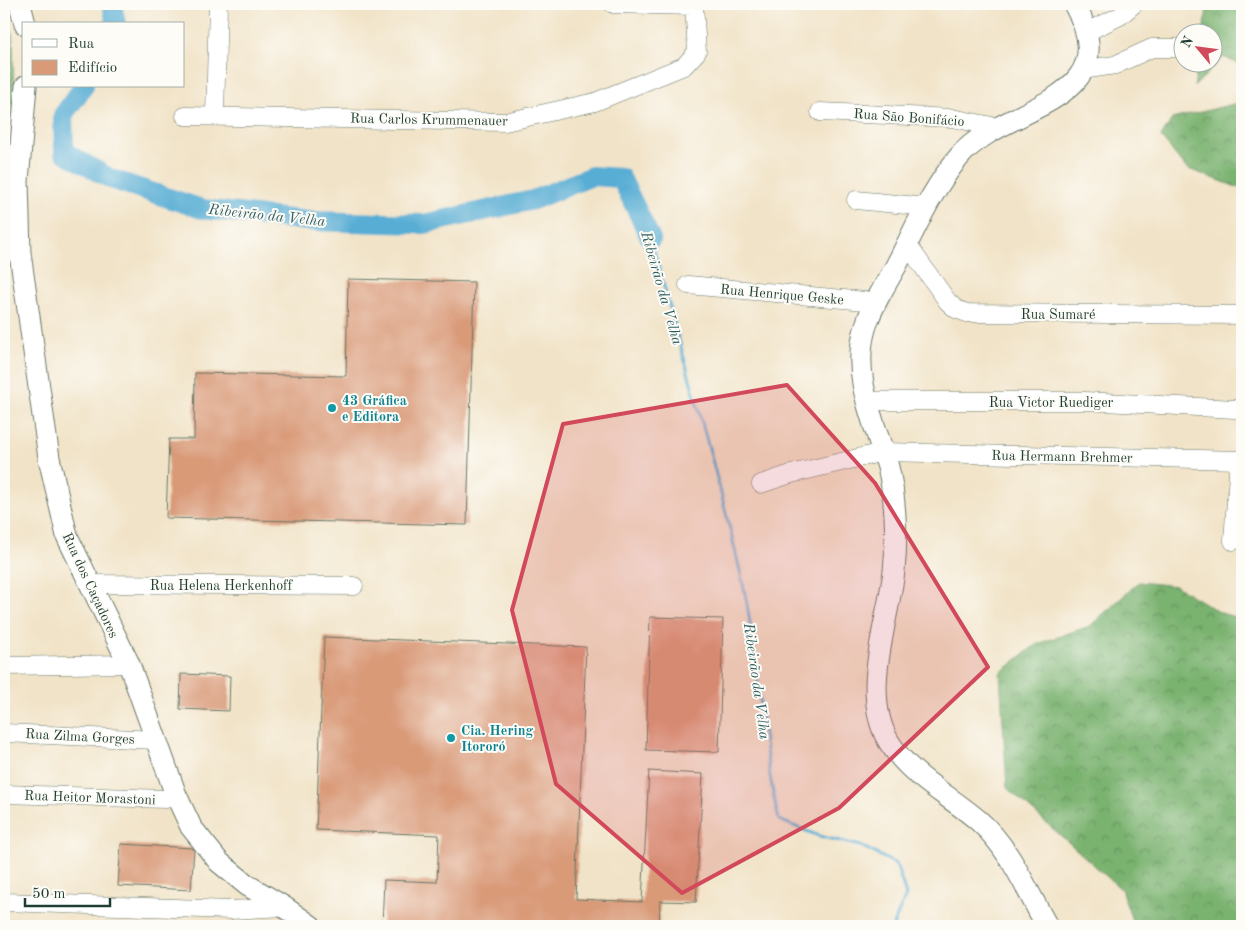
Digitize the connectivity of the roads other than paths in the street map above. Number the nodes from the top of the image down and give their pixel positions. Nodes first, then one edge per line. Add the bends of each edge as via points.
1 (20, 4) edge
2 (218, 4) edge
3 (613, 4) edge
4 (1074, 4) edge
5 (1134, 4) edge
6 (694, 5) edge
7 (24, 22) edge
8 (1087, 32) junction
9 (1174, 48) edge
10 (1082, 70) junction
11 (26, 88) edge
12 (820, 112) dead end
13 (215, 114) junction
14 (184, 116) dead end
15 (997, 127) junction
16 (856, 200) dead end
17 (927, 207) junction
18 (907, 244) junction
19 (688, 285) dead end
20 (877, 302) junction
21 (1242, 315) edge
22 (867, 401) junction
23 (1235, 410) dead end
24 (883, 452) junction
25 (1240, 460) edge
26 (761, 484) dead end
27 (1232, 541) dead end
28 (89, 584) junction
29 (354, 586) dead end
30 (129, 664) junction
31 (4, 666) edge
32 (4, 733) edge
33 (156, 740) junction
34 (4, 794) edge
35 (176, 796) junction
36 (247, 885) junction
37 (4, 902) edge
38 (284, 907) junction
39 (231, 910) junction
40 (311, 926) edge
41 (1047, 926) edge

1 - 7 main road
2 - 13 street
3 - 6 street
4 - 8 main road
5 - 8 street via 1120,16
6 - 13 street, Rua Carlos Krummenauer via 697,52 692,59 684,66 595,102 505,122
8 - 10 main road via 1089,43
9 - 10 street via 1152,48 1115,65
10 - 15 main road via 1049,103
11 - 28 main road, Rua dos Caçadores via 18,181 20,253 56,488 67,536
12 - 15 street, Rua São Bonifácio via 952,118
13 - 14 street, Rua Carlos Krummenauer
15 - 17 main road via 974,141 960,156
16 - 17 street
17 - 18 main road
18 - 20 main road
18 - 21 street, Rua Sumaré via 948,302 967,313
19 - 20 street, Rua Henrique Geske
20 - 22 main road via 864,330 862,348 862,382
22 - 23 street, Rua Victor Ruediger via 1085,401
22 - 24 main road
24 - 25 street, Rua Hermann Brehmer
24 - 26 street, Rua Hermann Brehmer
24 - 41 main road via 895,515 894,569 876,680 880,717 888,740 906,764 980,822 998,842
25 - 27 street
28 - 29 street, Rua Helena Herkenhoff
28 - 30 main road, Rua dos Caçadores
30 - 31 street
30 - 33 main road, Rua dos Caçadores
32 - 33 street, Rua Zilma Gorges
33 - 35 main road, Rua dos Caçadores
34 - 35 street, Rua Heitor Morastoni via 166,799
35 - 36 main road, Rua dos Caçadores via 191,827 205,846
36 - 38 main road, Rua dos Caçadores
36 - 39 street
37 - 39 street
38 - 39 street
38 - 40 main road, Rua dos Caçadores

